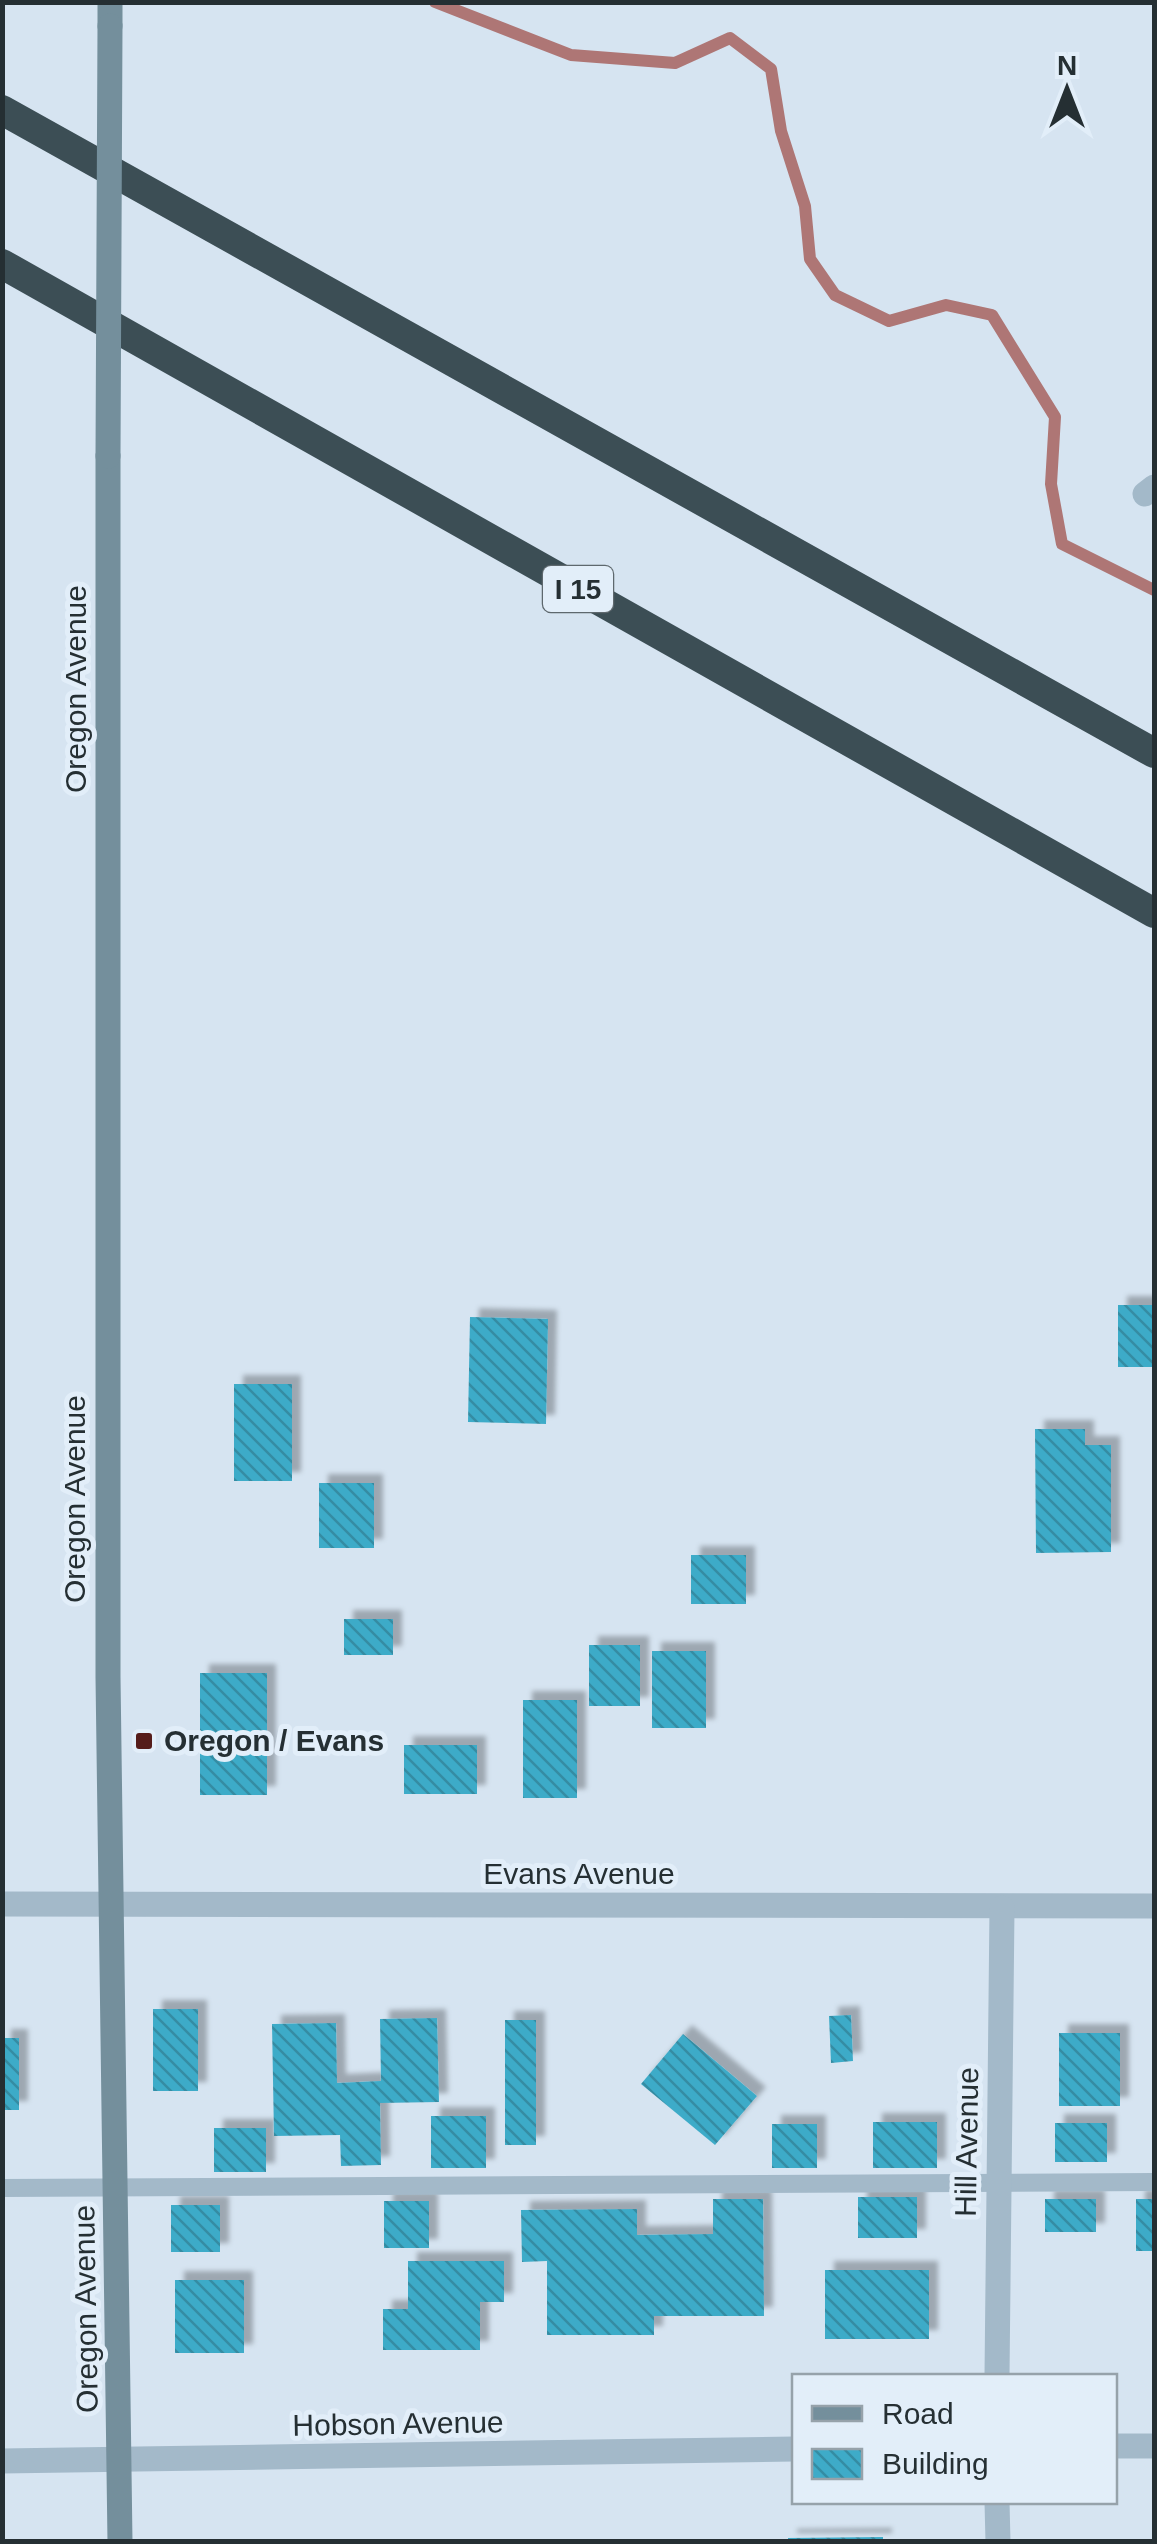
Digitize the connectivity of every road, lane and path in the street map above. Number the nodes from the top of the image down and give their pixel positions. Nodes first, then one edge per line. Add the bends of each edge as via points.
1 (110, 14) edge
2 (2, 110) edge
3 (2, 264) edge
4 (1154, 753) edge
5 (1154, 913) edge
6 (2, 1904) edge
7 (112, 1905) junction
8 (1154, 1906) edge
9 (1002, 1908) junction
10 (1154, 2182) edge
11 (999, 2184) junction
12 (116, 2187) junction
13 (2, 2188) edge
14 (997, 2374) edge
15 (1117, 2446) edge
16 (1154, 2446) edge
17 (792, 2449) edge
18 (2, 2461) edge
19 (121, 2461) junction
20 (997, 2504) edge
21 (120, 2542) edge
22 (998, 2542) edge

1 - 7 street, Oregon Avenue, bridge
2 - 4 highway
3 - 5 highway, I 15
6 - 7 street, Evans Avenue
7 - 9 street, Evans Avenue
7 - 12 street, Oregon Avenue
8 - 9 street, Evans Avenue
9 - 11 street, Hill Avenue
10 - 11 lane
11 - 12 lane
11 - 14 street, Hill Avenue
12 - 13 lane
12 - 19 street, Oregon Avenue
15 - 16 street
17 - 19 street, Hobson Avenue
18 - 19 street, Hobson Avenue
19 - 21 street, Oregon Avenue
20 - 22 street

